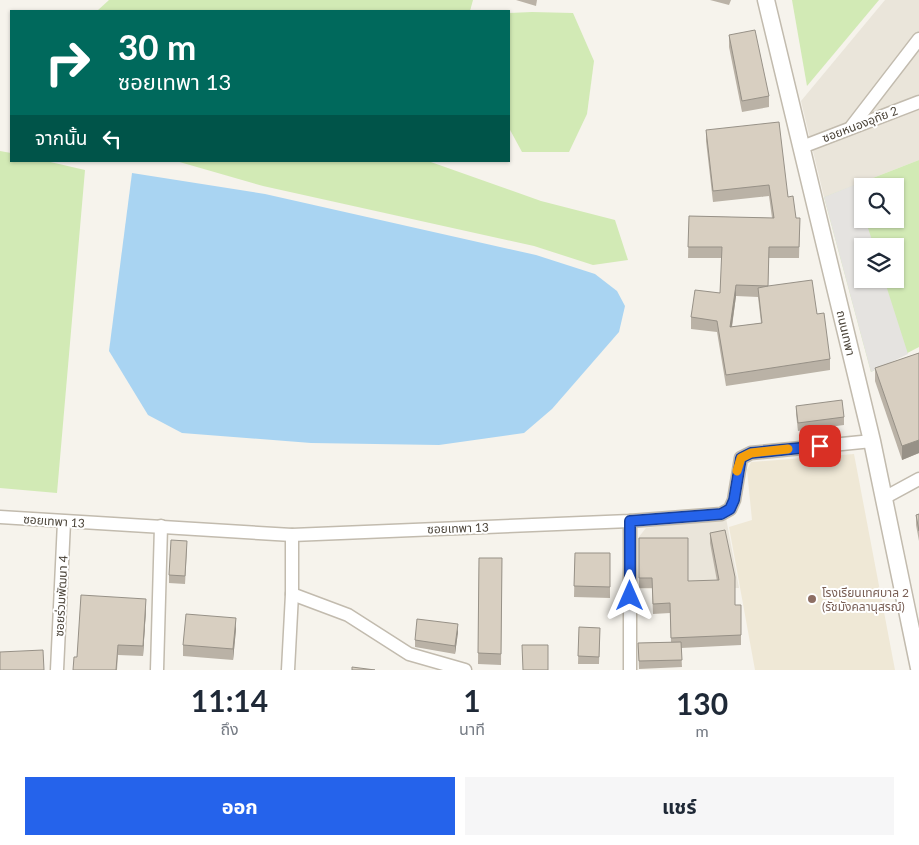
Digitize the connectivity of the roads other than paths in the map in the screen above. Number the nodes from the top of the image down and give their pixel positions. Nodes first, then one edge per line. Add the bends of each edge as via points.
1 (766, 0) edge
2 (919, 39) edge
3 (919, 102) edge
4 (851, 128) junction
5 (802, 147) junction
6 (872, 441) junction
7 (919, 479) edge
8 (884, 498) junction
9 (0, 517) edge
10 (630, 521) junction
11 (64, 522) junction
12 (161, 526) junction
13 (292, 535) junction
14 (292, 594) junction
15 (915, 626) edge
16 (919, 668) edge
17 (57, 670) edge
18 (157, 670) edge
19 (288, 670) edge
20 (465, 670) edge
21 (630, 670) edge

1 - 5 street, ถนนเทพา
2 - 4 street
3 - 4 street, ซอยหนองอุทัย 2
4 - 5 street, ซอยหนองอุทัย 2
5 - 6 street, ถนนเทพา
6 - 8 street, ถนนเทพา
6 - 10 street, ซอยเทพา 13 via 751,453 741,458 730,509 721,514
7 - 8 street
8 - 15 street, ถนนเทพา
9 - 11 street, ซอยเทพา 13
10 - 13 street, ซอยเทพา 13
10 - 21 street
11 - 12 street, ซอยเทพา 13
11 - 17 street, ซอยร่วมพัฒนา 4
12 - 13 street, ซอยเทพา 13
12 - 18 street
13 - 14 street
14 - 19 street
14 - 20 street via 348,615 409,654
15 - 16 street, ถนนเทพา

